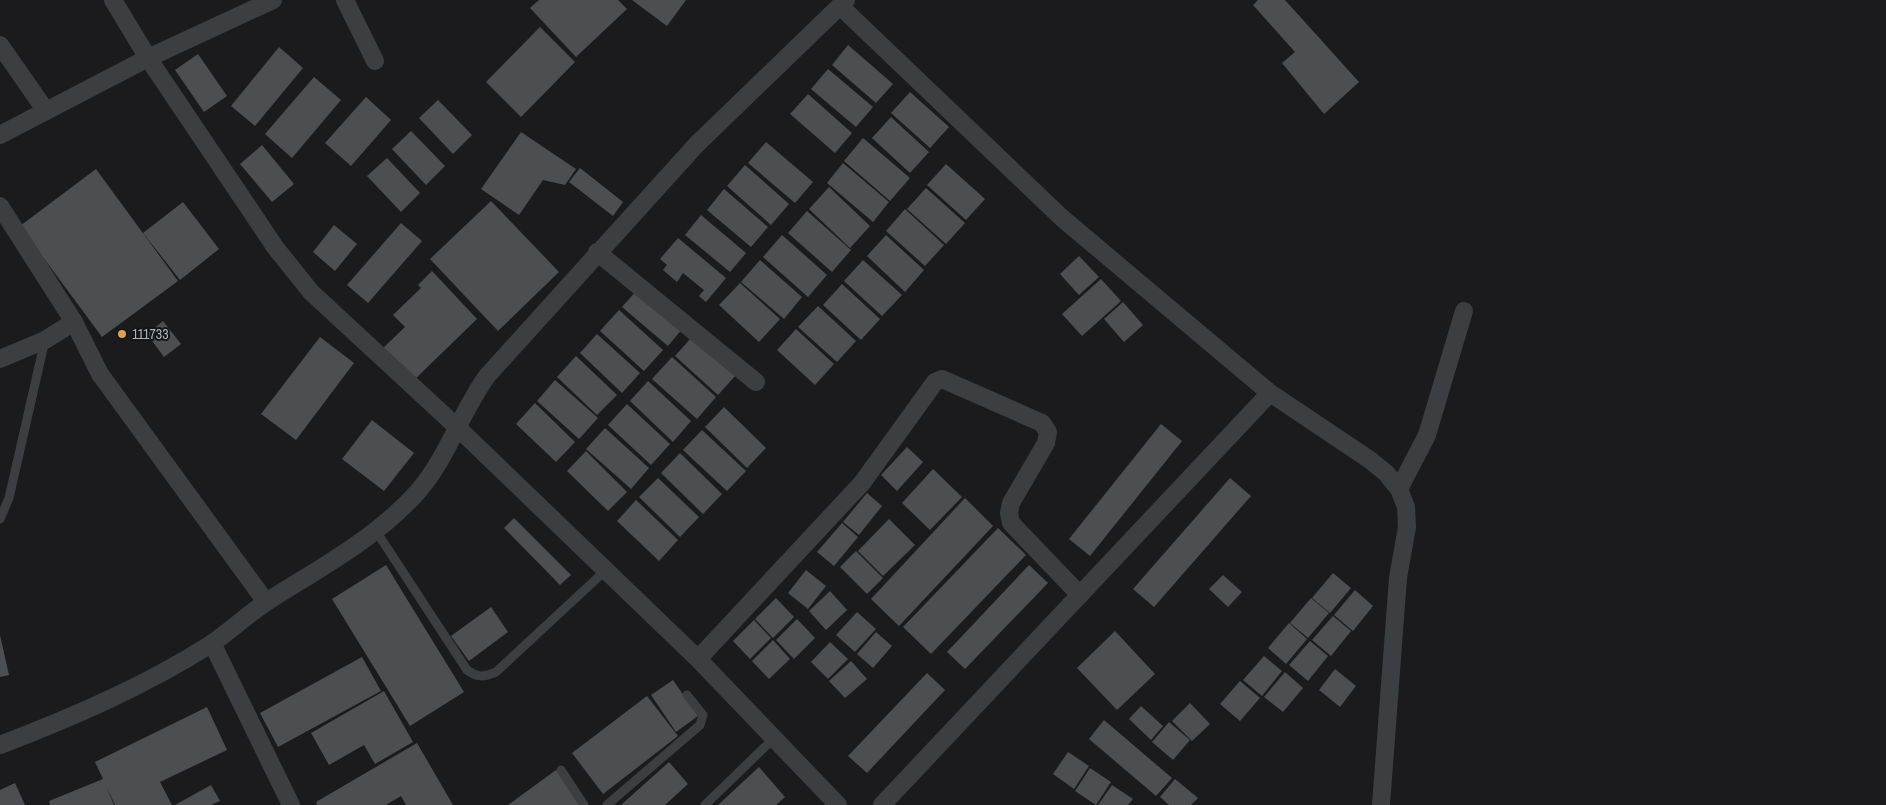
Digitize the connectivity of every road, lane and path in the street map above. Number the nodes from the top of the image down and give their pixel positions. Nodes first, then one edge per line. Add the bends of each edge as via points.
1 (113, 0) edge
2 (273, 0) edge
3 (345, 0) edge
4 (843, 3) edge
5 (0, 45) edge
6 (148, 58) junction
7 (375, 61) dead end
8 (46, 110) junction
9 (0, 135) edge
10 (0, 206) edge
11 (597, 252) junction
12 (1464, 311) dead end
13 (74, 322) junction
14 (45, 340) junction
15 (0, 359) edge
16 (756, 382) dead end
17 (1270, 393) junction
18 (458, 428) junction
19 (1399, 489) junction
20 (0, 519) edge
21 (376, 532) junction
22 (606, 570) junction
23 (1080, 595) junction
24 (266, 602) junction
25 (212, 644) junction
26 (698, 659) junction
27 (687, 695) dead end
28 (773, 739) junction
29 (0, 745) edge
30 (562, 770) dead end
31 (291, 805) edge
32 (584, 805) edge
33 (607, 805) edge
34 (705, 805) edge
35 (838, 805) edge
36 (882, 805) edge
37 (1381, 805) edge

1 - 6 street
2 - 6 street
3 - 7 street
4 - 11 street via 697,144
4 - 17 street via 1062,218
5 - 8 street
6 - 8 street
6 - 18 street via 275,247 312,292
8 - 9 street
10 - 13 street
11 - 16 street
11 - 18 street via 487,376 472,396
12 - 19 street via 1427,434
13 - 14 street
13 - 24 street via 100,374
14 - 15 street
14 - 20 lane via 10,498
17 - 19 street via 1370,460
17 - 23 street
18 - 21 street via 435,470 413,497
18 - 22 street
19 - 37 street via 1406,507 1407,527 1398,578
21 - 22 lane via 467,670 475,676 484,677 496,672
21 - 24 street
22 - 26 street
23 - 26 street via 1011,524 1011,503 1046,442 1048,432 1042,424 942,379 935,382 862,483
23 - 36 street
24 - 25 street
25 - 29 street via 131,689 68,719
25 - 31 street
26 - 28 street
27 - 33 lane via 703,715 700,725
28 - 34 lane
28 - 35 street
30 - 32 lane

